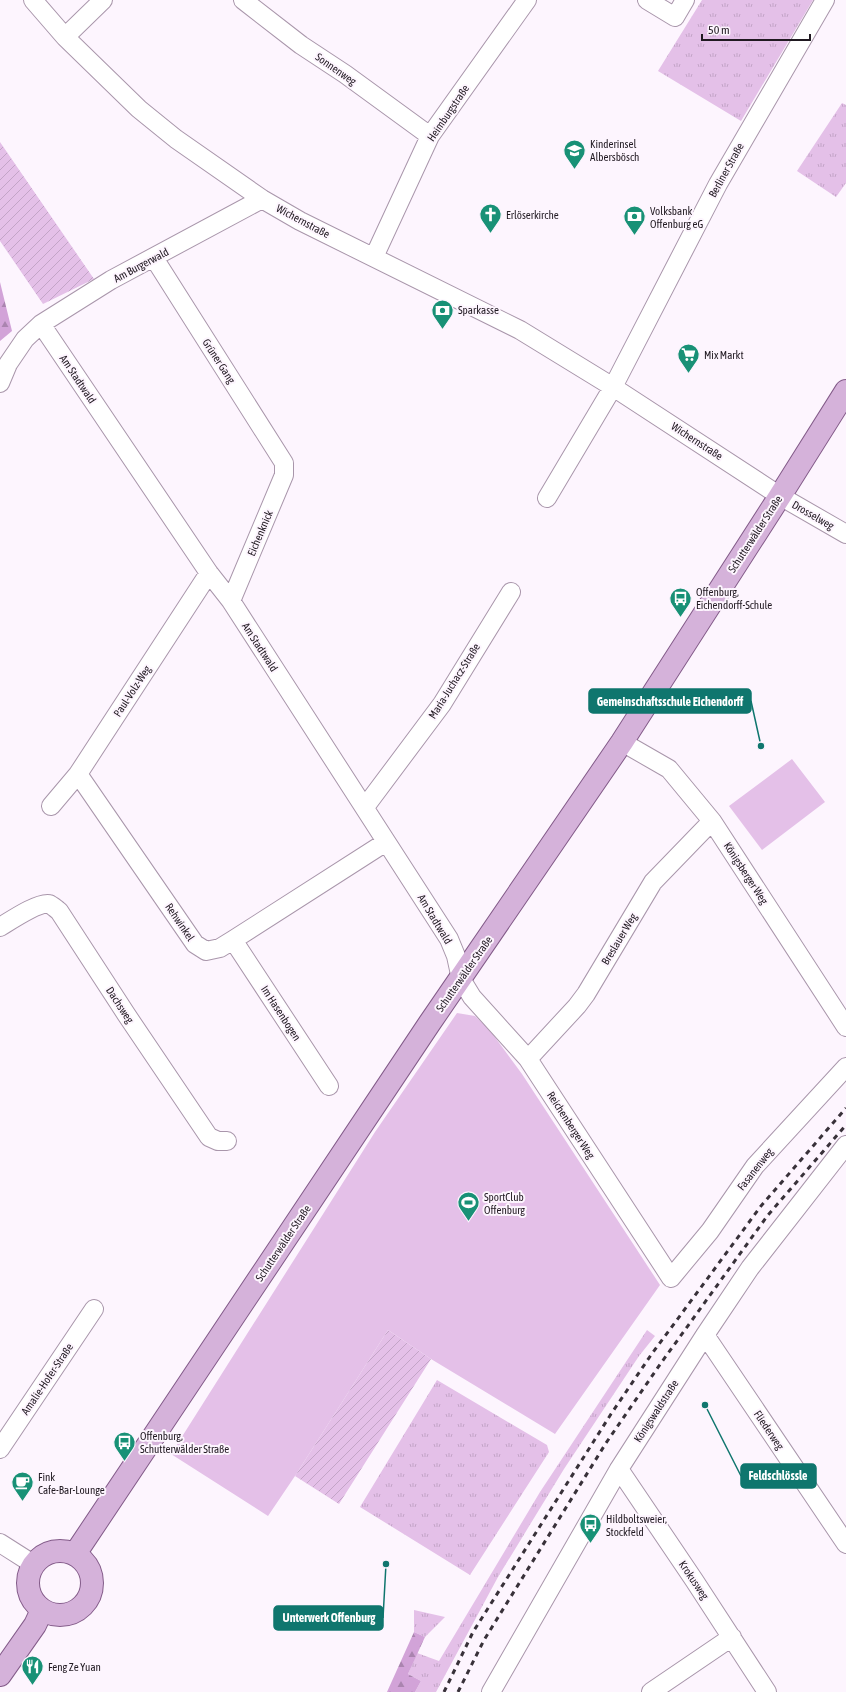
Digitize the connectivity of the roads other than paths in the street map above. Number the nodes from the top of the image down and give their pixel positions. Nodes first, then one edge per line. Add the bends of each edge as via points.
1 (33, 0) edge
2 (103, 0) edge
3 (243, 0) edge
4 (527, 0) edge
5 (647, 0) edge
6 (685, 0) edge
7 (825, 0) edge
8 (65, 37) junction
9 (430, 136) junction
10 (262, 200) junction
11 (374, 257) junction
12 (154, 258) junction
13 (41, 324) junction
14 (0, 383) edge
15 (613, 387) junction
16 (846, 391) edge
17 (284, 463) joint
18 (780, 496) junction
19 (547, 498) dead end
20 (846, 534) edge
21 (209, 573) junction
22 (511, 592) dead end
23 (231, 601) junction
24 (622, 742) junction
25 (78, 774) junction
26 (51, 806) dead end
27 (364, 807) junction
28 (712, 821) junction
29 (386, 842) junction
30 (0, 927) edge
31 (233, 940) junction
32 (461, 979) junction
33 (846, 1027) edge
34 (528, 1059) junction
35 (846, 1067) edge
36 (330, 1086) dead end
37 (227, 1141) dead end
38 (846, 1145) edge
39 (671, 1278) joint
40 (94, 1309) dead end
41 (705, 1335) junction
42 (0, 1449) edge
43 (619, 1469) junction
44 (0, 1543) edge
45 (846, 1544) edge
46 (75, 1554) junction
47 (33, 1564) junction
48 (42, 1610) junction
49 (732, 1637) junction
50 (0, 1676) edge
51 (490, 1692) edge
52 (650, 1692) edge
53 (767, 1692) edge

1 - 8 street, Wichernstraße
2 - 8 street
3 - 9 street, Sonnenweg via 301,45
4 - 9 street, Heimburgstraße
5 - 6 street via 675,17
7 - 15 street, Berliner Straße via 718,184
8 - 10 street, Wichernstraße via 139,109 176,139
9 - 11 street, Heimburgstraße
10 - 11 street, Wichernstraße
10 - 12 street, Am Burgerwald
11 - 15 street, Wichernstraße via 520,330
12 - 13 street, Am Burgerwald via 111,280
12 - 17 street, Grüner Gang
13 - 14 street, Am Burgerwald via 26,339 8,364
13 - 21 street, Am Stadtwald
15 - 18 street, Wichernstraße
15 - 19 street
16 - 18 main road, Schutterwälder Straße
17 - 23 street, Eichenknick via 284,475
18 - 20 street, Drosselweg
18 - 24 main road, Schutterwälder Straße
21 - 23 street, Am Stadtwald
21 - 25 street, Paul-Volz-Weg
22 - 27 street, Maria-Juchacz-Straße via 442,704
23 - 27 street, Am Stadtwald
24 - 28 street, Königsberger Weg via 668,768
24 - 32 main road, Schutterwälder Straße
25 - 26 street, Paul-Volz-Weg
25 - 31 street, Rehwinkel via 195,944 206,951 220,948
27 - 29 street, Am Stadtwald
28 - 33 street, Königsberger Weg
28 - 34 street, Breslauer Weg via 653,882 586,994
29 - 31 street, Rehwinkel
29 - 32 street, Am Stadtwald via 449,939
30 - 37 street, Dachsweg via 35,907 46,904 59,911 209,1137
31 - 36 street, Im Hasenbogen
32 - 34 street, Reichenberger Weg via 472,997
32 - 46 main road, Schutterwälder Straße
34 - 39 street, Reichenberger Weg
35 - 39 street, Fasanenweg via 755,1166 710,1232
38 - 41 street, Königswaldstraße via 750,1268
40 - 42 street, Amalie-Hofer-Straße
41 - 43 street, Königswaldstraße
41 - 45 street, Fliederweg
43 - 49 street, Krokusweg
43 - 51 street, Königswaldstraße
44 - 47 street
46 - 47 main road via 67,1551 50,1551
46 - 48 main road via 84,1560 90,1570 91,1592 86,1602 79,1609 61,1616
47 - 48 main road via 27,1586 30,1596
48 - 50 main road
49 - 52 street
49 - 53 street, Krokusweg

